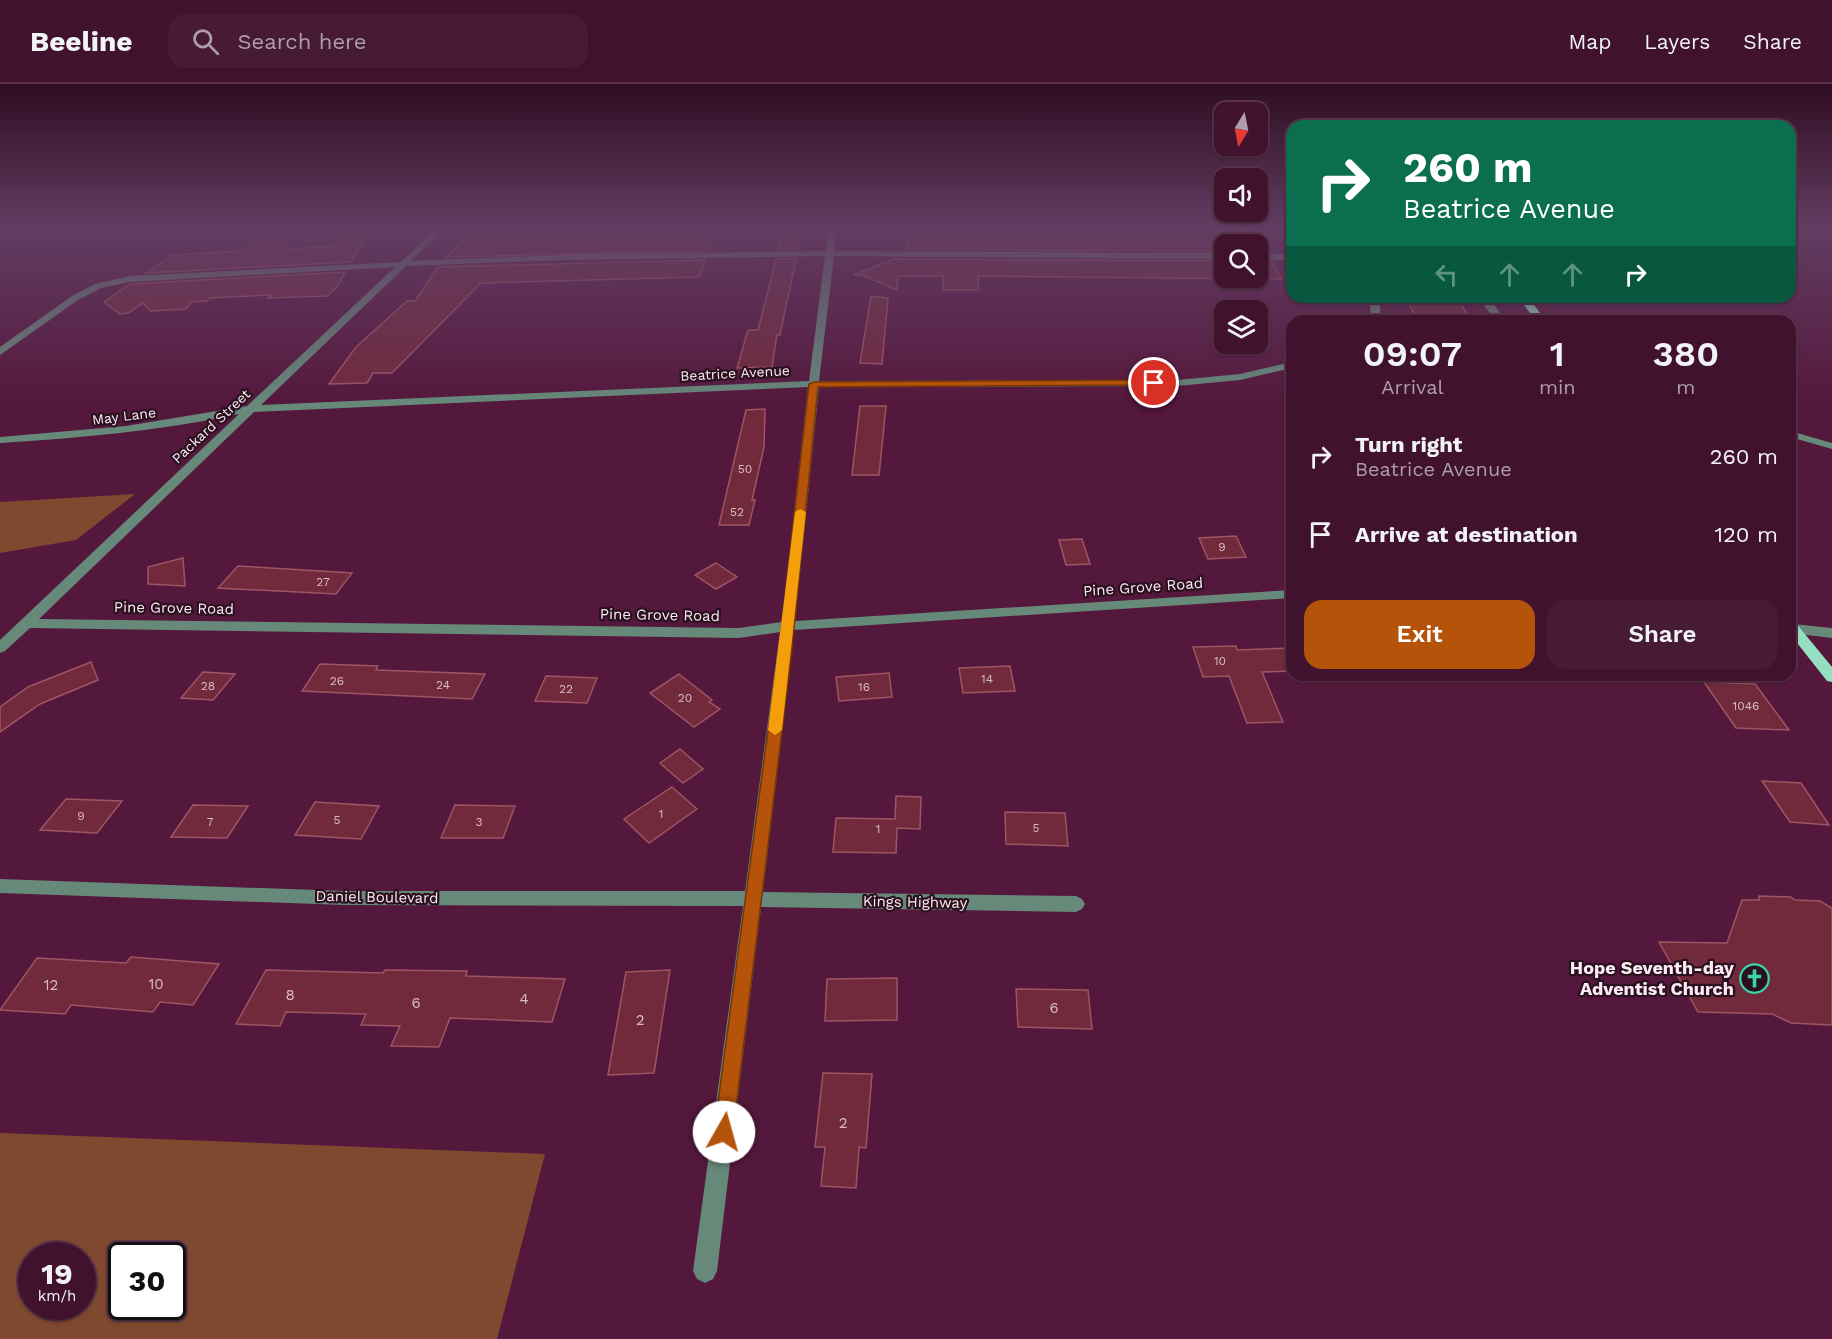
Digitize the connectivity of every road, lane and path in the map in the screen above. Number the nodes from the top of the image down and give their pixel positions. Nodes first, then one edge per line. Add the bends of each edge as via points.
1 (105, 285) edge
2 (382, 285) edge
3 (827, 285) edge
4 (0, 352) edge
5 (1286, 366) edge
6 (814, 384) junction
7 (250, 409) junction
8 (1796, 436) edge
9 (0, 440) edge
10 (1832, 446) edge
11 (1286, 594) edge
12 (26, 622) junction
13 (788, 626) junction
14 (1796, 628) edge
15 (1796, 633) edge
16 (1832, 633) edge
17 (0, 648) edge
18 (1832, 677) edge
19 (0, 886) edge
20 (754, 899) junction
21 (1076, 904) dead end
22 (705, 1271) dead end

1 - 4 street via 75,298
2 - 7 street, Packard Street
3 - 6 street
5 - 6 street, Beatrice Avenue via 1240,377 1177,383
6 - 7 street, Beatrice Avenue
6 - 13 street
7 - 9 street, May Lane via 166,426
7 - 12 street, Packard Street
8 - 10 street
11 - 13 street, Pine Grove Road
12 - 13 street, Pine Grove Road via 739,633
12 - 17 street, Packard Street
13 - 20 street
14 - 16 street
15 - 18 main road
19 - 20 street, Daniel Boulevard via 345,898
20 - 21 street, Kings Highway
20 - 22 street

